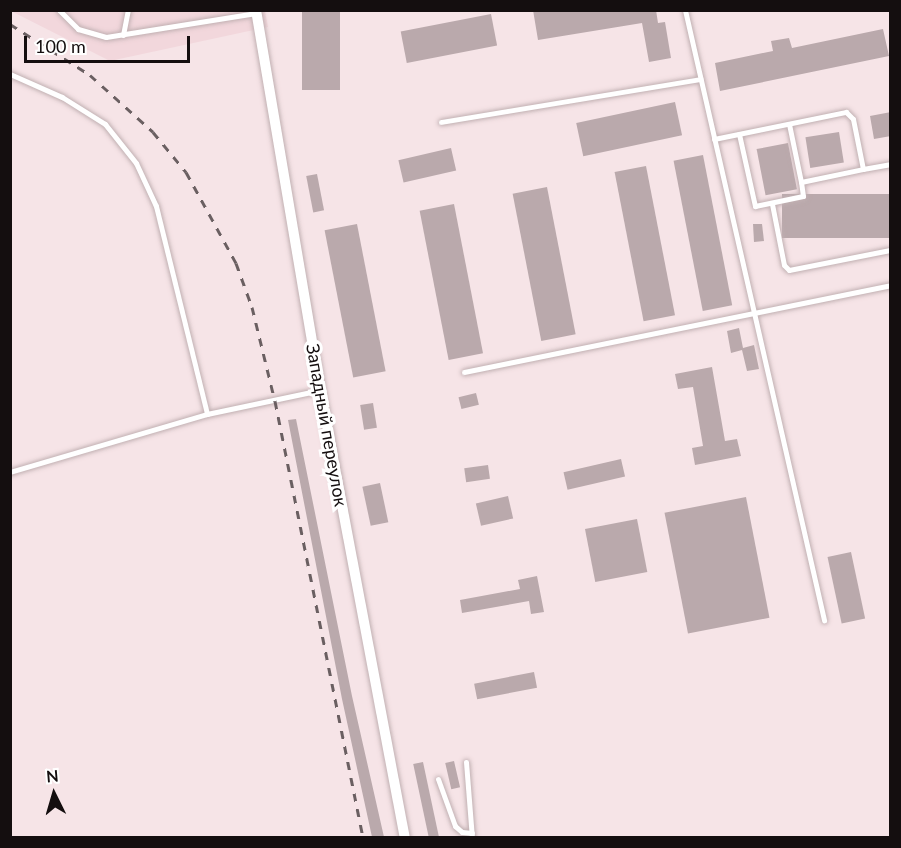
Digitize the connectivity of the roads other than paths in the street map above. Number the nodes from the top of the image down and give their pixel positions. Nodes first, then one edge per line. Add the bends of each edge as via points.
1 (59, 10) edge
2 (128, 10) edge
3 (685, 10) edge
4 (256, 12) edge
5 (123, 35) junction
6 (10, 74) edge
7 (700, 79) junction
8 (441, 122) dead end
9 (789, 124) junction
10 (739, 134) junction
11 (714, 139) junction
12 (891, 164) edge
13 (863, 169) junction
14 (801, 182) junction
15 (771, 204) junction
16 (891, 250) edge
17 (891, 285) edge
18 (754, 314) junction
19 (464, 372) dead end
20 (321, 390) junction
21 (207, 414) junction
22 (10, 472) edge
23 (824, 620) dead end
24 (466, 762) dead end
25 (438, 779) dead end
26 (472, 835) edge
27 (405, 837) edge

1 - 5 lane via 78,29 106,37
2 - 5 lane
3 - 7 lane
4 - 5 lane
4 - 20 street, Западный переулок
6 - 21 lane via 62,97 105,124 136,163 156,206
7 - 8 lane
7 - 11 lane
9 - 10 lane
9 - 13 lane via 850,114
9 - 14 lane
10 - 11 lane
10 - 15 lane via 753,202 759,206
11 - 18 lane
12 - 13 lane
13 - 14 lane
14 - 15 lane via 803,196
15 - 16 lane via 784,266 789,270
17 - 18 lane
18 - 19 lane
18 - 23 lane
20 - 21 lane
20 - 27 street, Западный переулок
21 - 22 lane
24 - 26 lane
25 - 26 lane via 455,826

